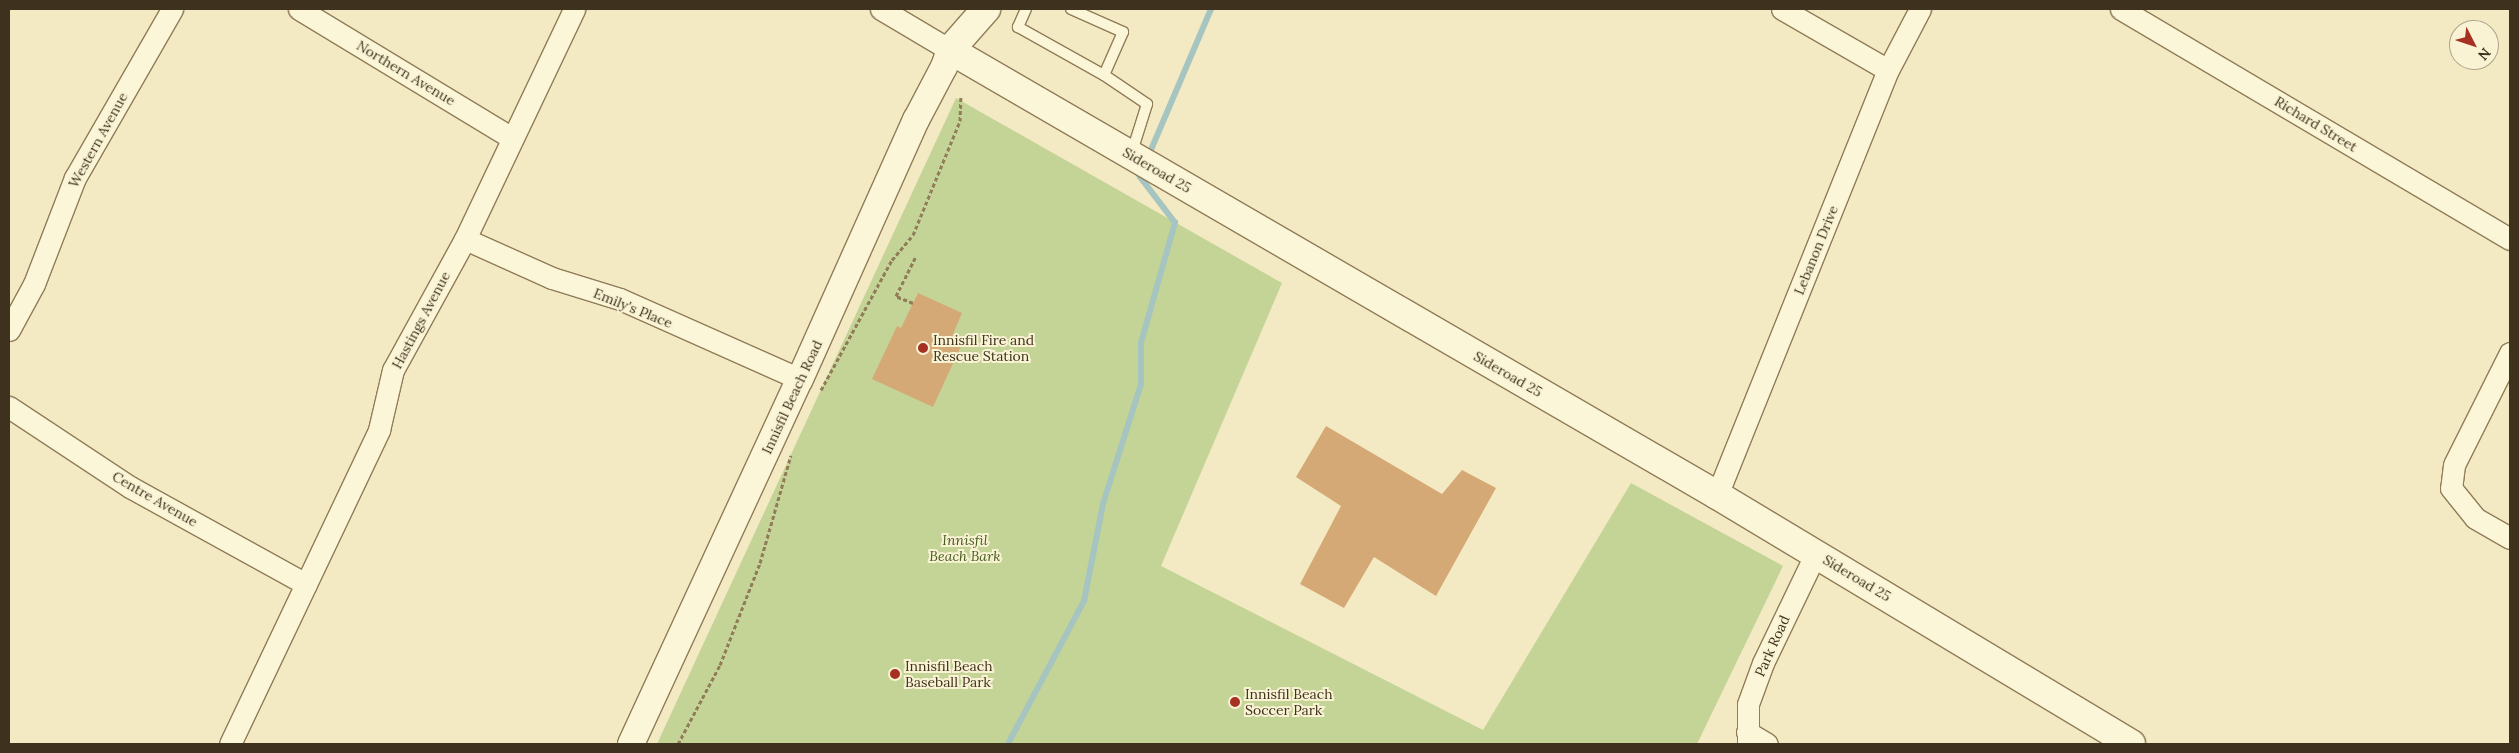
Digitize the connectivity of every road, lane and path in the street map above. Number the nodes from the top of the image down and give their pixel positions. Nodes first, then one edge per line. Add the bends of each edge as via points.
1 (172, 9) edge
2 (299, 9) edge
3 (574, 9) edge
4 (881, 9) edge
5 (960, 9) edge
6 (986, 9) edge
7 (1026, 9) edge
8 (1071, 9) edge
9 (1782, 9) edge
10 (1920, 9) edge
11 (2122, 9) edge
12 (950, 50) junction
13 (1888, 70) junction
14 (1104, 75) junction
15 (961, 96) dead end
16 (512, 138) junction
17 (1131, 155) junction
18 (464, 239) junction
19 (2510, 239) edge
20 (916, 256) dead end
21 (913, 304) dead end
22 (9, 330) edge
23 (2510, 352) edge
24 (810, 387) junction
25 (9, 407) edge
26 (791, 453) dead end
27 (1717, 495) junction
28 (2510, 538) edge
29 (1816, 553) junction
30 (306, 584) junction
31 (1748, 738) edge
32 (230, 744) edge
33 (631, 744) edge
34 (678, 744) edge
35 (1768, 744) edge
36 (2131, 744) edge

1 - 22 street, Western Avenue via 76,178 34,284
2 - 16 street, Northern Avenue
3 - 16 street, Hastings Avenue
4 - 12 street, Sideroad 25
5 - 12 main road, Innisfil Beach Road
6 - 12 main road, Innisfil Beach Road
7 - 14 lane via 1018,27
8 - 14 lane via 1123,32
9 - 13 street
10 - 13 street, Lebanon Drive
11 - 19 street, Richard Street
12 - 17 main road, Sideroad 25
12 - 24 street, Innisfil Beach Road via 916,120
13 - 27 street, Lebanon Drive
14 - 17 lane via 1147,104
15 - 24 path via 960,121 912,235 892,260
16 - 18 street, Hastings Avenue
17 - 27 main road, Sideroad 25
18 - 24 street, Emily's Place via 552,278 620,299
18 - 30 street, Hastings Avenue via 393,370 379,430
20 - 21 path via 896,296
23 - 28 street via 2454,465 2451,488 2476,518
24 - 33 street, Innisfil Beach Road
25 - 30 street, Centre Avenue via 130,487
26 - 34 path via 760,563 720,665
27 - 29 main road, Sideroad 25
29 - 31 street, Park Road via 1763,663 1748,704
29 - 36 main road, Sideroad 25
30 - 32 street, Hastings Avenue
31 - 35 street

